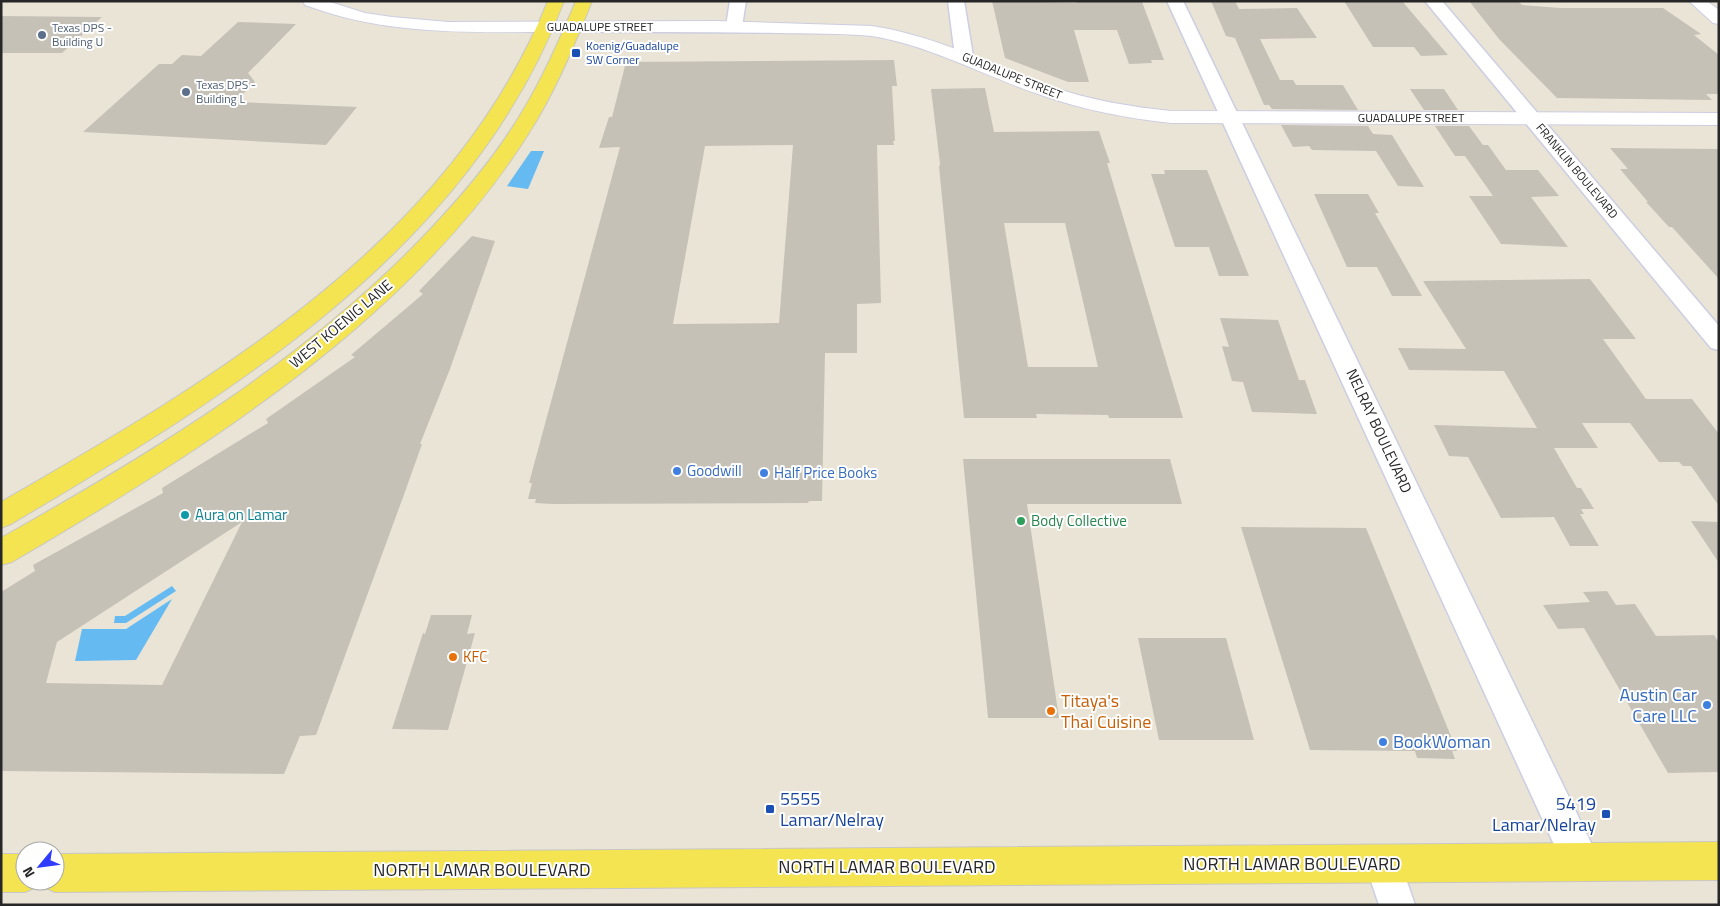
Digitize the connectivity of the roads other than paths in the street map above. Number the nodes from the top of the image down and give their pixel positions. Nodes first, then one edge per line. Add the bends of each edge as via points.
1 (310, 1) edge
2 (556, 1) edge
3 (584, 1) edge
4 (738, 1) edge
5 (956, 1) edge
6 (1175, 1) edge
7 (1433, 1) edge
8 (1697, 1) edge
9 (1719, 19) edge
10 (734, 26) junction
11 (546, 27) junction
12 (576, 27) junction
13 (964, 56) junction
14 (1230, 118) junction
15 (1533, 119) junction
16 (1719, 120) edge
17 (1719, 342) edge
18 (1, 516) edge
19 (1, 554) edge
20 (1719, 861) edge
21 (1581, 862) junction
22 (1383, 863) junction
23 (1, 873) edge
24 (15, 873) edge
25 (65, 873) edge
26 (1397, 905) edge

1 - 11 street, GUADALUPE STREET via 373,20 418,26
2 - 11 main road, WEST KOENIG LANE
3 - 12 main road, WEST KOENIG LANE
4 - 10 street
5 - 13 street
6 - 14 street, NELRAY BOULEVARD
7 - 15 street, FRANKLIN BOULEVARD
8 - 9 street
10 - 12 street, GUADALUPE STREET
10 - 13 street, GUADALUPE STREET via 871,31 913,39
11 - 12 street, GUADALUPE STREET
11 - 18 main road, WEST KOENIG LANE via 516,87 472,152 409,227 372,265 322,308 196,399
12 - 19 main road, WEST KOENIG LANE via 528,118 476,192 441,233 352,318 225,415 138,473
13 - 14 street, GUADALUPE STREET via 1030,85 1095,106 1171,117
14 - 15 street, GUADALUPE STREET
14 - 21 street, NELRAY BOULEVARD
15 - 16 street, GUADALUPE STREET
15 - 17 street, FRANKLIN BOULEVARD
20 - 21 main road, NORTH LAMAR BOULEVARD
21 - 22 main road, NORTH LAMAR BOULEVARD
22 - 25 main road, NORTH LAMAR BOULEVARD
22 - 26 street
23 - 24 main road

